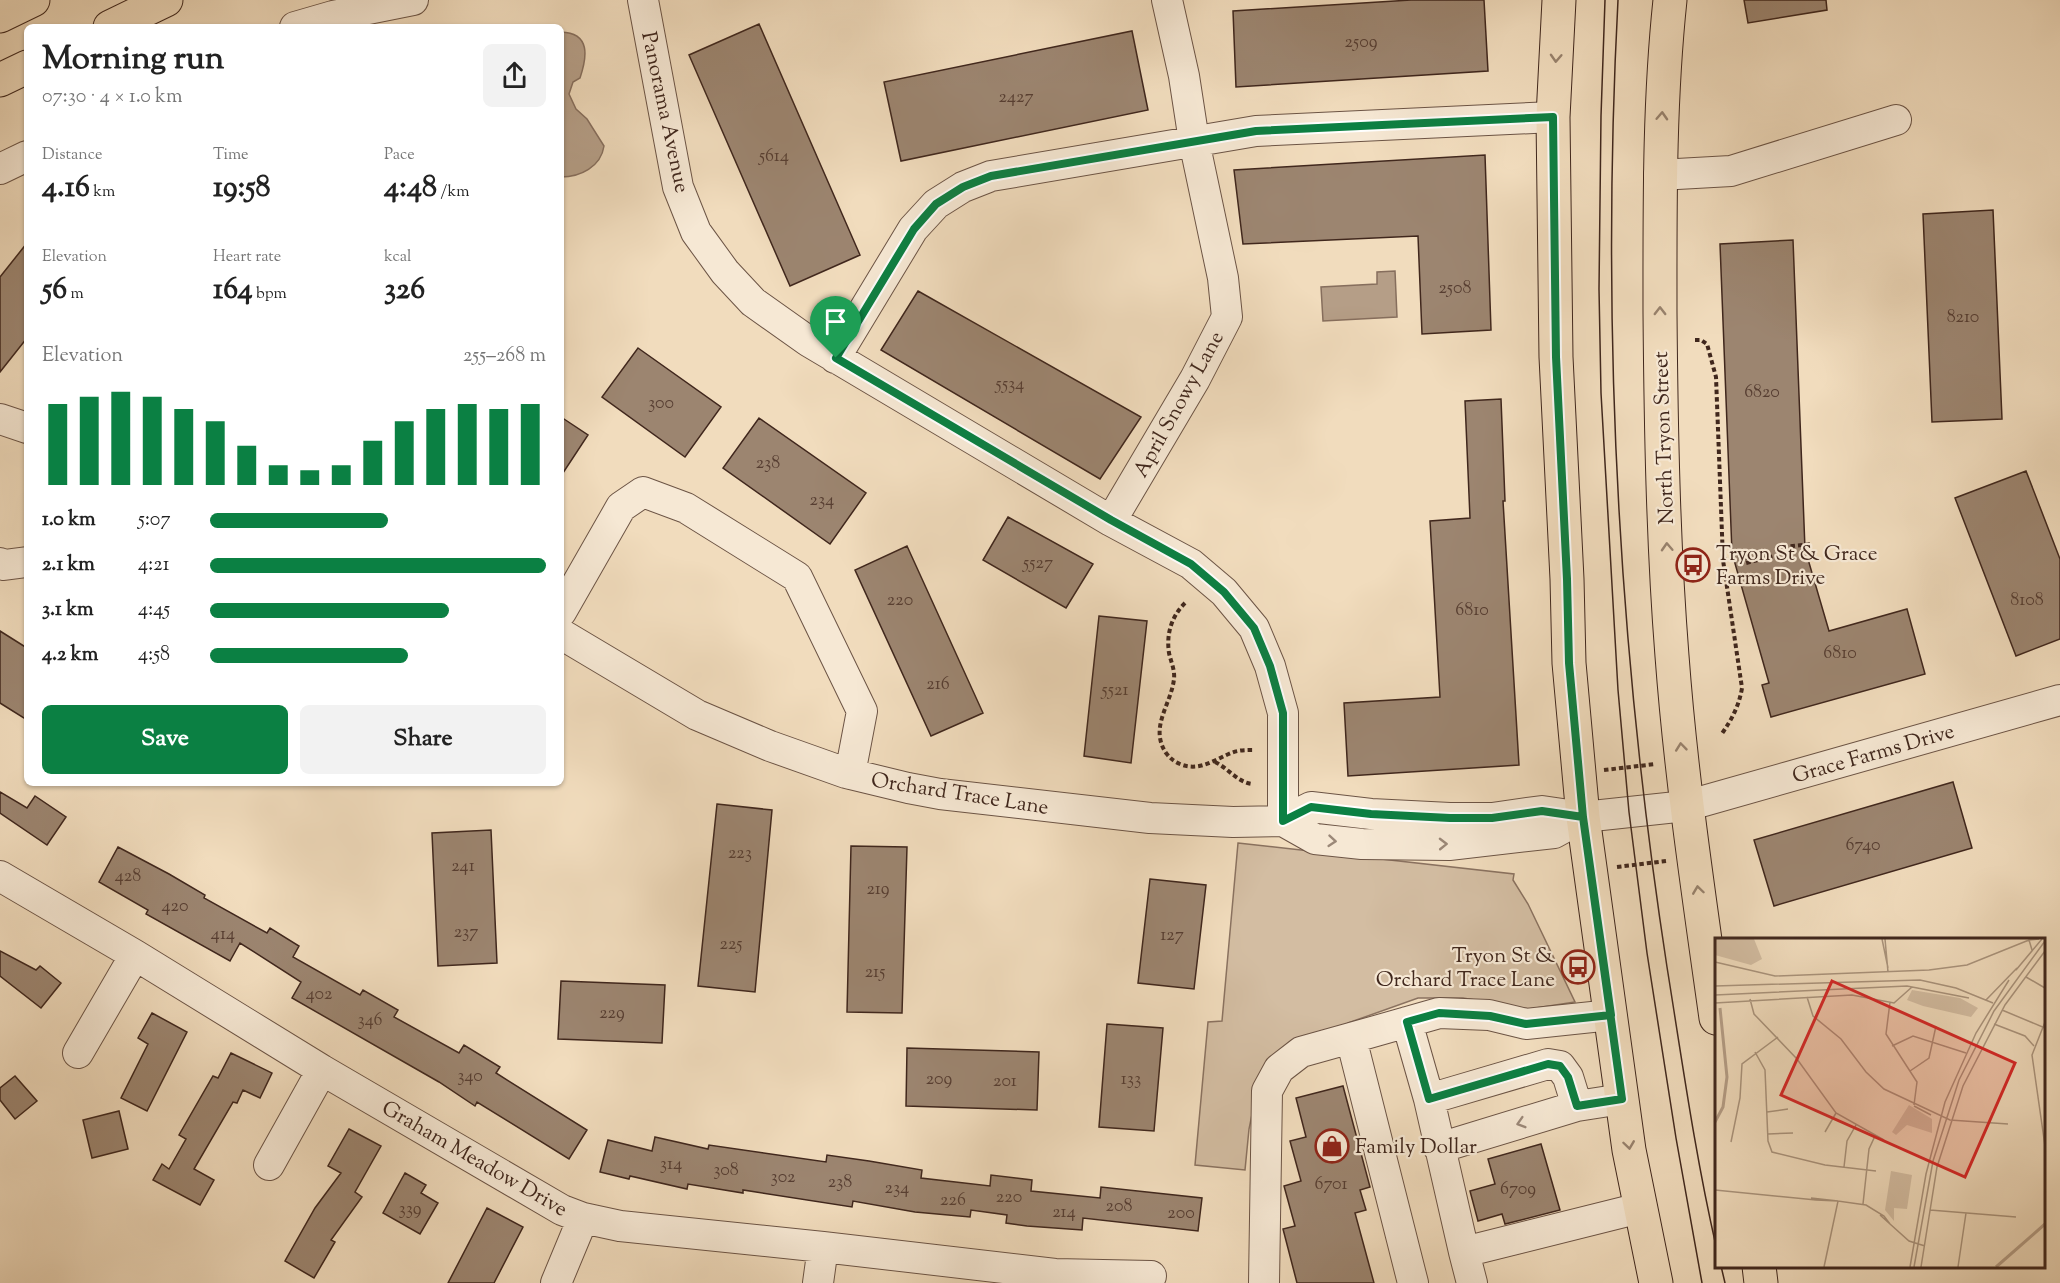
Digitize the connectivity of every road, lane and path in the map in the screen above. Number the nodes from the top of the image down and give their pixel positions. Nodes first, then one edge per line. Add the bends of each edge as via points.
1 (33, 0) edge
2 (166, 0) edge
3 (413, 0) edge
4 (643, 0) edge
5 (1167, 0) edge
6 (1559, 0) edge
7 (1670, 0) edge
8 (0, 16) edge
9 (116, 24) edge
10 (305, 24) edge
11 (24, 68) edge
12 (0, 80) edge
13 (1553, 117) junction
14 (1896, 120) dead end
15 (1194, 141) junction
16 (24, 157) edge
17 (0, 169) edge
18 (1659, 175) junction
19 (1695, 340) dead end
20 (836, 358) junction
21 (0, 419) edge
22 (24, 427) edge
23 (1111, 520) junction
24 (1812, 544) dead end
25 (1723, 560) junction
26 (24, 562) edge
27 (0, 563) edge
28 (1185, 603) dead end
29 (564, 607) edge
30 (564, 636) edge
31 (2060, 700) edge
32 (1721, 735) dead end
33 (1254, 750) dead end
34 (1214, 762) junction
35 (1658, 764) dead end
36 (1603, 770) dead end
37 (850, 774) junction
38 (1253, 784) dead end
39 (1686, 806) junction
40 (1583, 817) junction
41 (1283, 821) junction
42 (1666, 861) dead end
43 (1615, 867) dead end
44 (0, 876) edge
45 (135, 955) junction
46 (1715, 1011) edge
47 (1611, 1015) junction
48 (1407, 1022) junction
49 (1351, 1038) junction
50 (78, 1053) dead end
51 (322, 1070) junction
52 (1429, 1099) junction
53 (1622, 1099) junction
54 (1577, 1106) junction
55 (1439, 1148) junction
56 (269, 1165) dead end
57 (1640, 1208) junction
58 (583, 1218) junction
59 (824, 1247) junction
60 (1464, 1252) junction
61 (1759, 1268) edge
62 (1152, 1276) dead end
63 (1054, 1279) edge
64 (556, 1283) edge
65 (818, 1283) edge
66 (1264, 1283) edge
67 (1413, 1283) edge
68 (1472, 1283) edge
69 (1656, 1283) edge
70 (1761, 1283) edge

1 - 8 main road
2 - 9 main road
3 - 10 street
4 - 20 street, Panorama Avenue via 678,187 696,232 753,302
5 - 15 street, April Snowy Lane
6 -> 13 main road
18 -> 7 main road, North Tryon Street
11 - 12 main road
13 - 15 street via 1256,131
13 - 40 main road via 1560,477 1569,663
14 - 18 street via 1731,171
15 - 20 street via 991,176 963,187 936,204 914,229
15 - 23 street, April Snowy Lane via 1223,278 1227,317
16 - 17 street
39 -> 18 main road, North Tryon Street via 1672,655 1662,448
19 - 25 path via 1707,344 1716,376
20 - 23 street, Panorama Avenue
21 - 22 street
23 - 41 street, Panorama Avenue via 1191,564 1224,592 1254,628 1283,713
24 - 25 path via 1782,547 1782,554 1746,563 1744,555
25 - 32 path via 1742,688 1734,717
26 - 27 street
28 - 34 path via 1170,627 1172,696 1160,721 1158,736 1170,759 1181,765
29 - 37 street via 621,507 643,492 686,508 797,577 862,711
30 - 37 street, Orchard Trace Lane via 697,715
31 - 39 street, Grace Farms Drive
33 - 34 path via 1232,752
34 - 38 path via 1242,782
35 - 36 path
37 - 41 street, Orchard Trace Lane via 940,794 1053,808 1150,818
39 - 40 street, Orchard Trace Lane
46 -> 39 main road, North Tryon Street
40 - 41 street, Orchard Trace Lane via 1542,811 1492,818 1450,818 1311,807
40 - 47 main road
42 - 43 path
44 - 45 street, Graham Meadow Drive
45 - 50 street
45 - 51 street, Graham Meadow Drive
47 - 48 street via 1526,1024 1490,1016 1439,1013
47 - 53 main road
48 - 49 street
48 - 52 street
49 - 66 street via 1301,1052 1279,1069 1267,1091
49 - 67 street
51 - 56 street
51 - 58 street, Graham Meadow Drive via 562,1210
52 - 54 street via 1548,1064 1560,1066 1568,1077
52 - 55 street
53 - 54 street
53 -> 57 main road
54 -> 55 street
55 - 60 street
57 - 60 street
57 - 69 main road
58 - 59 street, Graham Meadow Drive via 620,1226
58 - 64 street
59 - 63 street, Graham Meadow Drive
59 - 65 street
60 - 68 street
61 - 70 main road
62 - 63 street, Graham Meadow Drive

